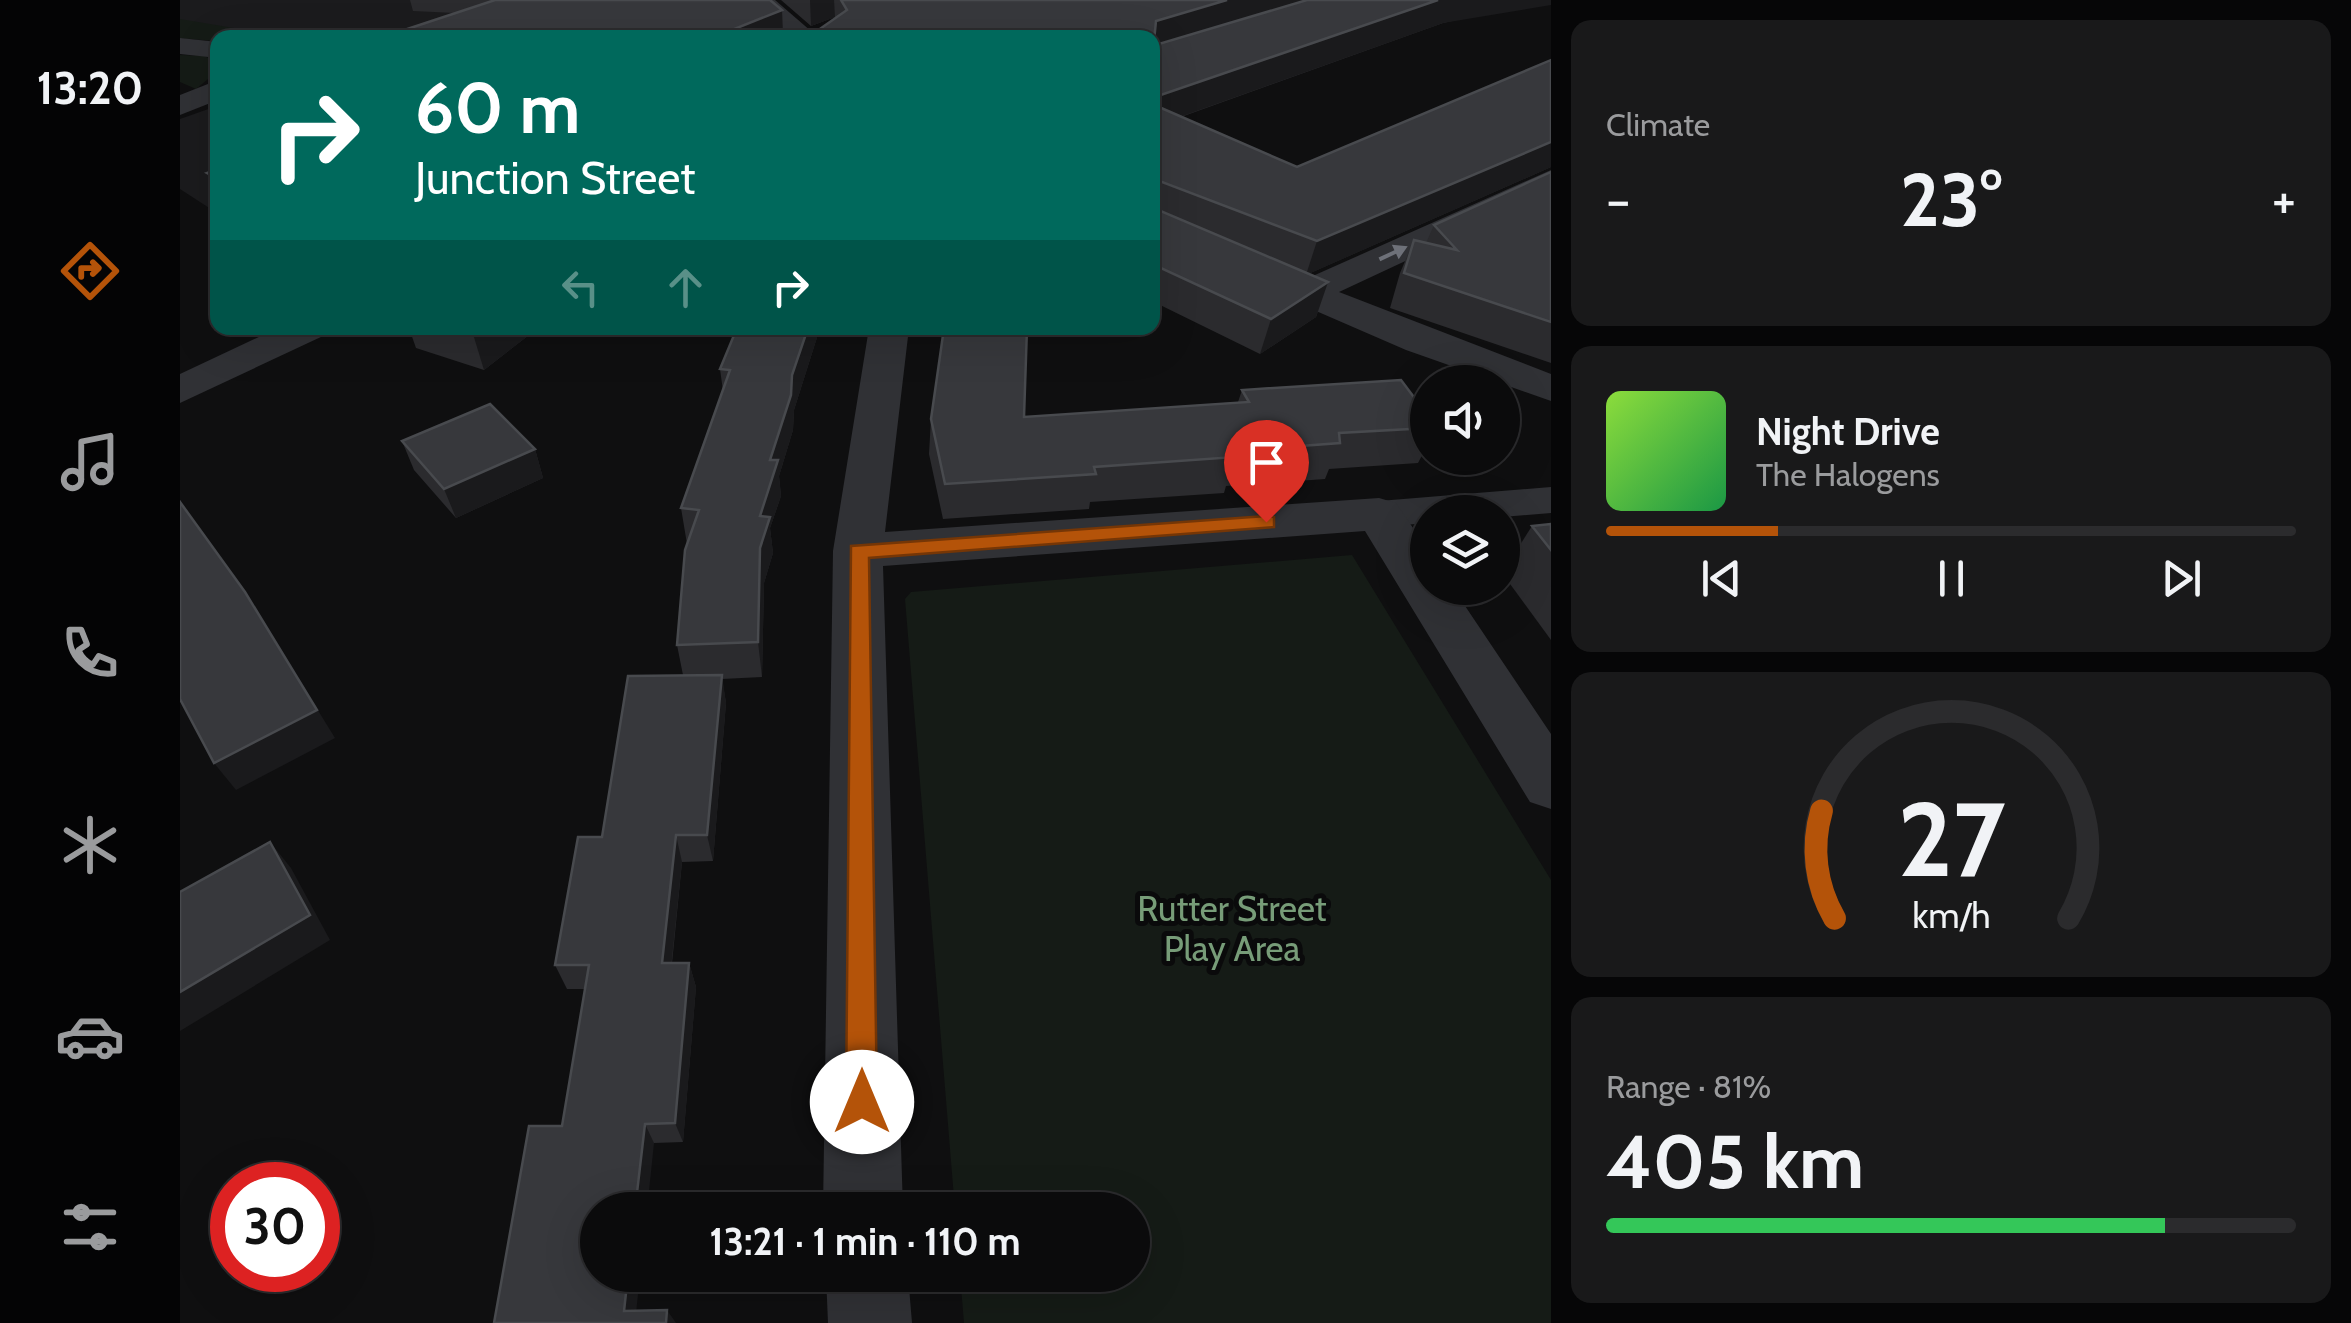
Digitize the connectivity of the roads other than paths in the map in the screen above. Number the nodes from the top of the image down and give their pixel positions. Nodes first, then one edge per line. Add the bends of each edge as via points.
1 (758, 0) edge
2 (796, 30) edge
3 (180, 46) edge
4 (210, 49) edge
5 (210, 92) edge
6 (180, 106) edge
7 (1551, 180) edge
8 (1160, 230) edge
9 (1304, 294) junction
10 (294, 335) edge
11 (888, 335) edge
12 (1551, 388) edge
13 (180, 390) edge
14 (1551, 500) edge
15 (1379, 514) junction
16 (858, 551) junction
17 (1551, 784) edge
18 (864, 1192) edge
19 (868, 1292) edge
20 (870, 1323) edge

1 - 2 street
3 - 4 street
5 - 6 street
9 -> 7 street
8 - 9 street
9 - 12 street
10 - 13 street
11 - 16 street
14 - 15 street
15 - 16 street
15 - 17 street
16 - 18 street
19 - 20 street

